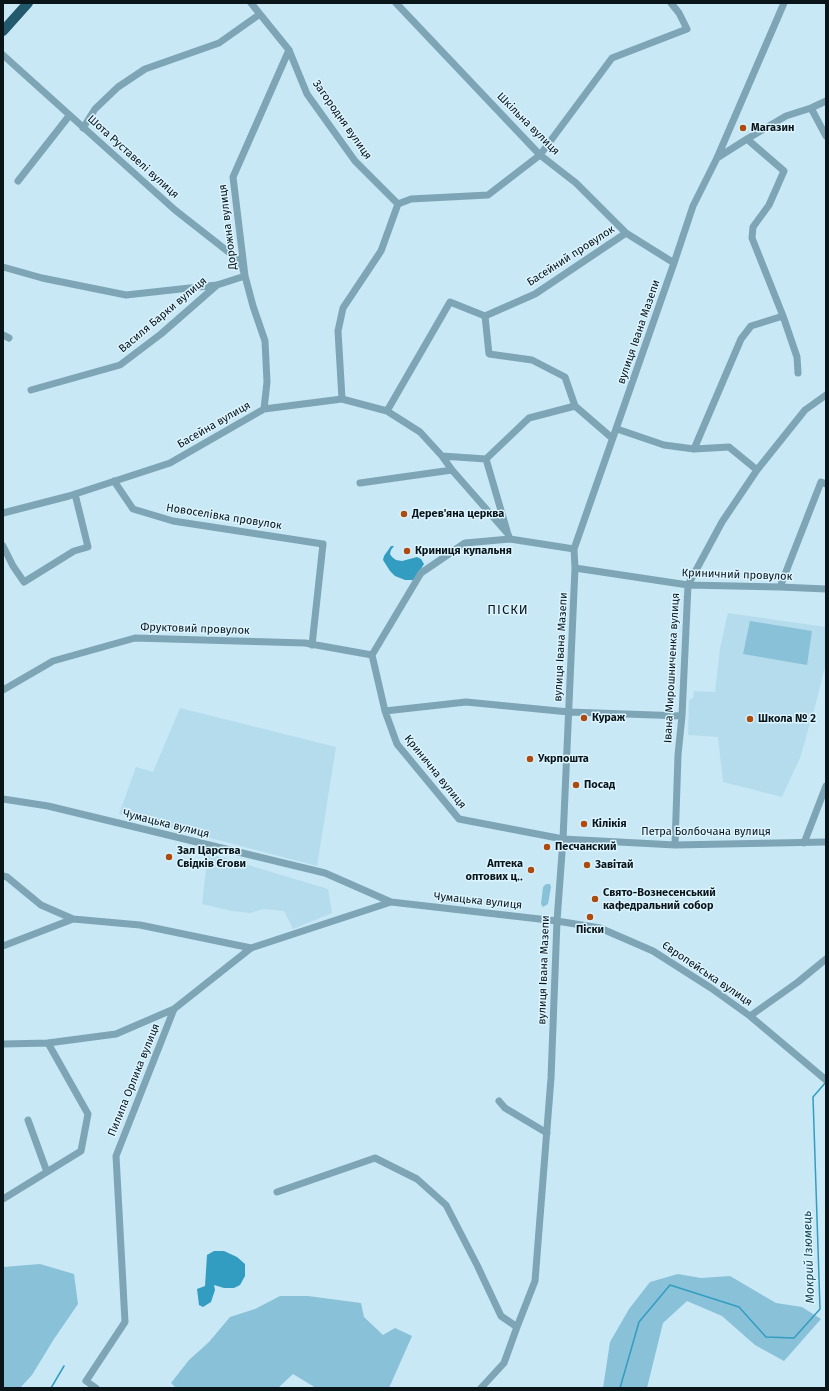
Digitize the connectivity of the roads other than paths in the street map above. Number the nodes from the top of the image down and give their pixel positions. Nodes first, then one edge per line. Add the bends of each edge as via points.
1 (28, 3) edge
2 (251, 3) edge
3 (396, 3) edge
4 (671, 3) edge
5 (784, 3) edge
6 (260, 14) junction
7 (3, 31) edge
8 (289, 50) junction
9 (3, 56) edge
10 (826, 101) edge
11 (811, 108) junction
12 (69, 116) junction
13 (84, 128) junction
14 (826, 136) edge
15 (746, 139) junction
16 (540, 155) junction
17 (717, 158) junction
18 (18, 181) dead end
19 (398, 204) junction
20 (626, 233) junction
21 (674, 263) junction
22 (3, 267) edge
23 (245, 276) junction
24 (217, 285) junction
25 (485, 316) junction
26 (782, 316) junction
27 (798, 373) dead end
28 (31, 390) dead end
29 (826, 395) edge
30 (342, 399) junction
31 (575, 406) junction
32 (264, 409) junction
33 (387, 411) junction
34 (617, 429) junction
35 (612, 438) junction
36 (694, 448) junction
37 (442, 456) junction
38 (486, 459) junction
39 (452, 470) junction
40 (757, 470) junction
41 (114, 482) junction
42 (360, 484) dead end
43 (826, 484) edge
44 (75, 494) junction
45 (3, 514) edge
46 (509, 536) junction
47 (3, 546) edge
48 (574, 550) junction
49 (576, 568) junction
50 (688, 585) junction
51 (780, 587) junction
52 (826, 589) edge
53 (312, 645) junction
54 (372, 655) junction
55 (3, 690) edge
56 (385, 711) junction
57 (569, 712) junction
58 (682, 716) junction
59 (826, 786) edge
60 (3, 799) edge
61 (563, 840) junction
62 (826, 842) edge
63 (804, 843) junction
64 (676, 845) junction
65 (3, 876) edge
66 (391, 902) junction
67 (73, 919) junction
68 (557, 921) junction
69 (3, 946) edge
70 (251, 948) junction
71 (826, 959) edge
72 (174, 1009) junction
73 (750, 1016) junction
74 (48, 1043) junction
75 (3, 1044) edge
76 (826, 1080) edge
77 (499, 1101) dead end
78 (28, 1120) dead end
79 (547, 1133) junction
80 (47, 1172) junction
81 (277, 1192) dead end
82 (3, 1199) edge
83 (517, 1326) junction
84 (87, 1384) edge
85 (96, 1388) edge
86 (481, 1388) edge

1 - 7 highway
2 - 6 street, Загородня вулиця
3 - 16 street, Шкільна вулиця
4 - 16 street via 680,13 687,29 612,58
5 - 17 street, вулиця Івана Мазепи
6 - 8 street, Загородня вулиця
6 - 13 street via 219,43 145,69 118,87 95,109
8 - 19 street, Загородня вулиця via 308,94 355,161
8 - 23 street, Дорожна вулиця via 233,177
9 - 12 street, Шота Руставелі вулиця
10 - 11 street
11 - 14 street
11 - 15 street via 786,116
12 - 13 street, Шота Руставелі вулиця
12 - 18 street
13 - 23 street, Шота Руставелі вулиця via 175,210 240,261
15 - 17 street
15 - 26 street via 784,171 769,205 753,227 752,238
16 - 19 street via 488,194 412,200
16 - 20 street, Шкільна вулиця via 576,183
17 - 21 street, вулиця Івана Мазепи via 693,206
19 - 30 street via 381,251 343,308 338,331
20 - 21 street, Шкільна вулиця
20 - 25 street, Басейний провулок via 535,294
21 - 34 street, вулиця Івана Мазепи
22 - 24 street via 42,278 126,295
23 - 24 street
23 - 32 street, Дорожна вулиця via 265,341 267,382
24 - 28 street, Василя Барки вулиця via 162,334 120,365
25 - 31 street via 489,354 532,360 565,377
25 - 33 street via 450,302
26 - 27 street via 797,357
26 - 36 street via 751,326 741,339
29 - 40 street, Івана Мирошниченка вулиця via 805,410
30 - 32 street, Басейна вулиця
30 - 33 street, Басейна вулиця
31 - 35 street
31 - 38 street via 529,418
32 - 41 street, Басейна вулиця via 170,463
33 - 37 street, Басейна вулиця via 420,432
34 - 35 street, вулиця Івана Мазепи
34 - 36 street via 664,445
35 - 48 street, вулиця Івана Мазепи
36 - 40 street via 729,447
37 - 38 street
37 - 39 street, Басейна вулиця
38 - 46 street
39 - 42 street
39 - 46 street, Басейна вулиця
40 - 50 street, Івана Мирошниченка вулиця via 722,522
41 - 44 street, Басейна вулиця
41 - 53 street, Новоселівка провулок via 133,509 139,511 173,521 323,544
43 - 51 street via 821,482
44 - 45 street, Басейна вулиця
44 - 47 street via 88,548 74,551 24,582
46 - 48 street
46 - 54 street via 464,543 421,573
48 - 49 street, вулиця Івана Мазепи
49 - 50 street, Криничний провулок
49 - 57 street, вулиця Івана Мазепи
50 - 51 street, Криничний провулок
50 - 58 street, Івана Мирошниченка вулиця
51 - 52 street, Криничний провулок
53 - 54 street, Фруктовий провулок
53 - 55 street, Фруктовий провулок via 135,638 53,661
54 - 56 street, Кринична вулиця
56 - 57 street via 466,702
56 - 61 street, Кринична вулиця via 397,744 460,819
57 - 58 street
57 - 61 street, вулиця Івана Мазепи
58 - 64 street, Івана Мирошниченка вулиця via 678,754
59 - 63 street
60 - 66 street, Чумацька вулиця via 48,806 325,873
61 - 64 street, Петра Болбочана вулиця
61 - 68 street, вулиця Івана Мазепи
62 - 63 street, Петра Болбочана вулиця
63 - 64 street, Петра Болбочана вулиця
65 - 67 street via 41,905
66 - 68 street, Чумацька вулиця
66 - 70 street
67 - 69 street
67 - 70 street via 140,925
68 - 73 street, Європейська вулиця via 600,928 653,951
68 - 79 street, вулиця Івана Мазепи
70 - 72 street
71 - 73 street
72 - 74 street via 116,1034
72 - 84 street, Пилипа Орлика вулиця via 116,1156 126,1322
73 - 76 street, Європейська вулиця
74 - 75 street
74 - 80 street via 88,1114 81,1151
77 - 79 street via 505,1108
78 - 80 street
79 - 83 street, вулиця Івана Мазепи via 535,1281
80 - 82 street
81 - 83 street via 375,1158 417,1179 446,1205 501,1316
83 - 86 street, вулиця Івана Мазепи via 504,1363
84 - 85 street, Пилипа Орлика вулиця

